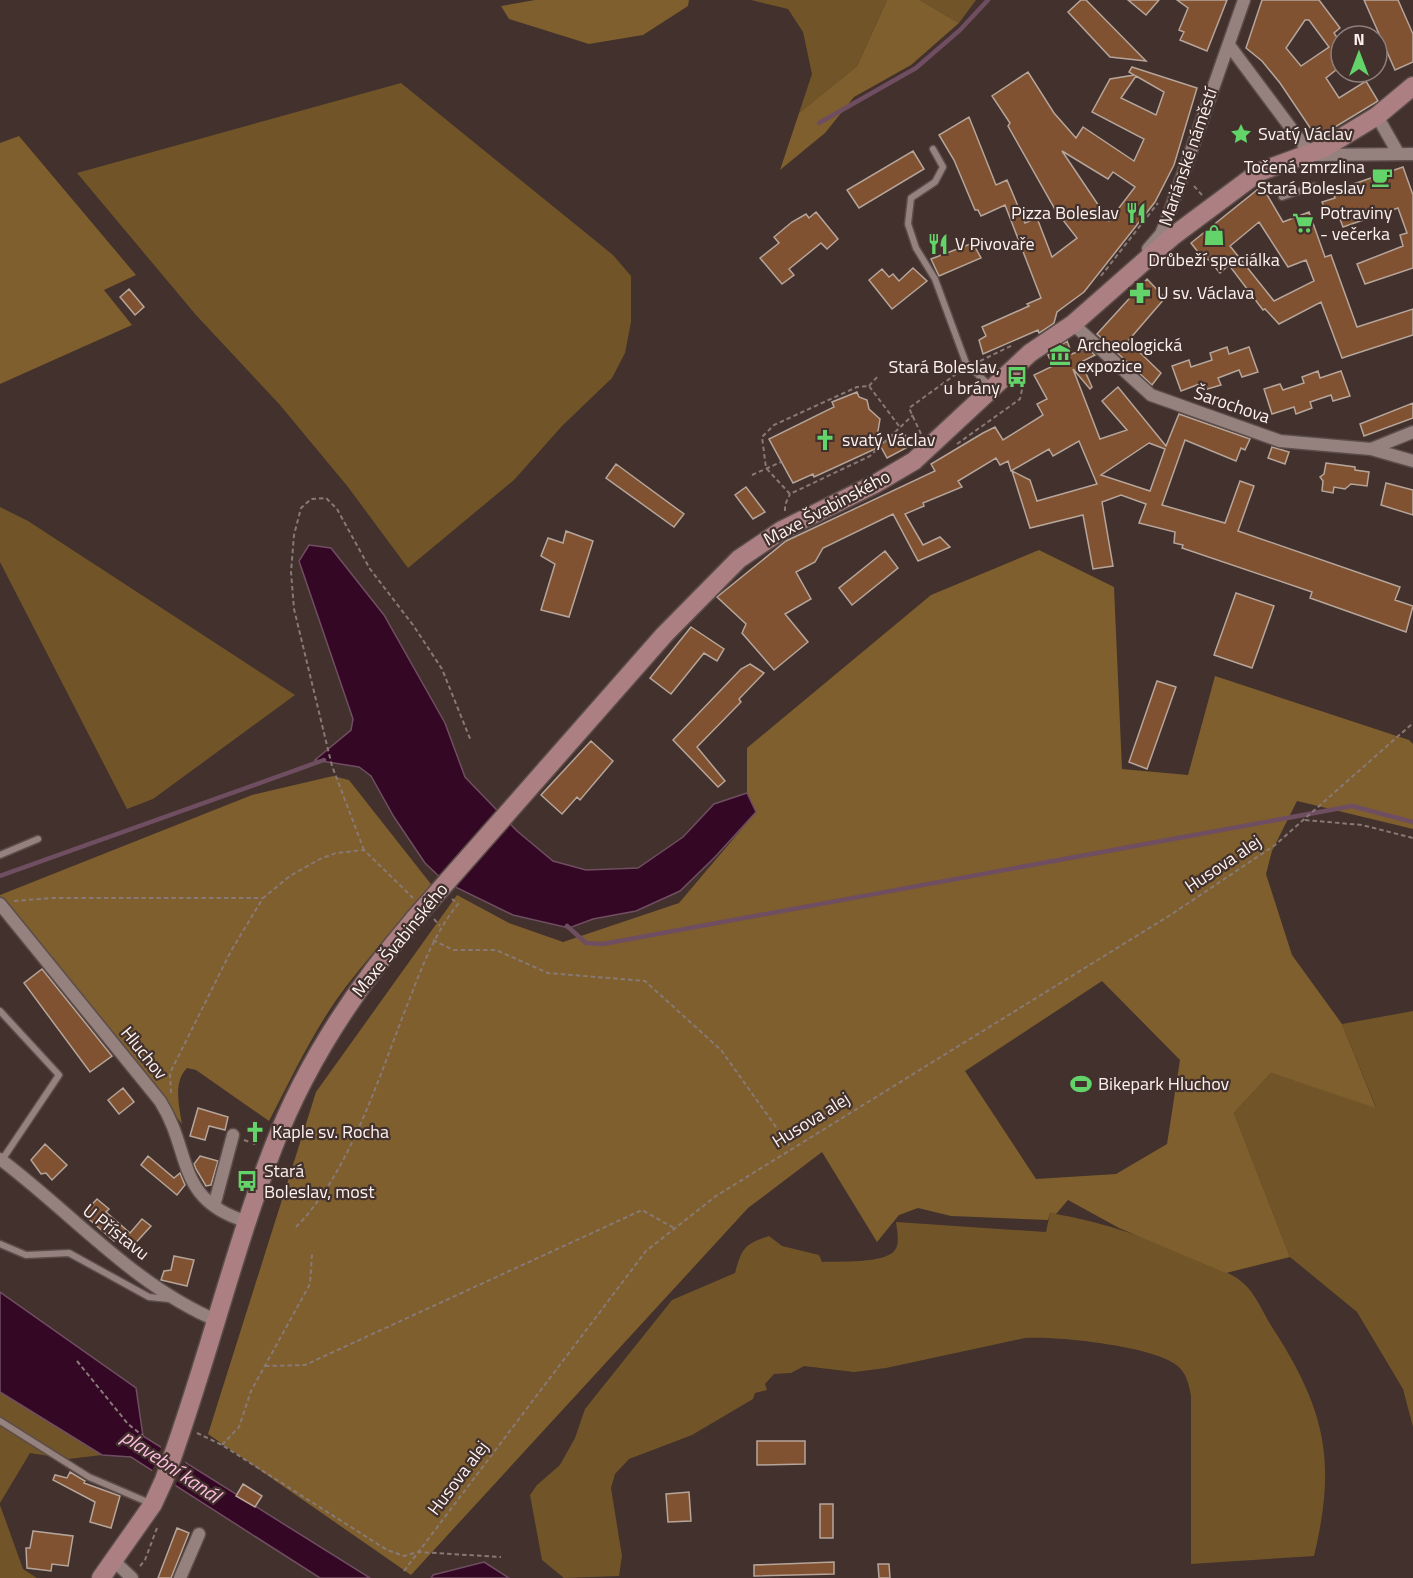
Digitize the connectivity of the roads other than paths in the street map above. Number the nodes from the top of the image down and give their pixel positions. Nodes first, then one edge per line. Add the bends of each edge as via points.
1 (1244, 0) edge
2 (1229, 45) junction
3 (1413, 86) edge
4 (1377, 116) junction
5 (933, 148) dead end
6 (1398, 153) junction
7 (1413, 154) edge
8 (1315, 158) junction
9 (1314, 186) dead end
10 (1282, 197) dead end
11 (1124, 278) junction
12 (1073, 324) junction
13 (992, 388) junction
14 (1413, 432) edge
15 (1371, 449) junction
16 (1413, 461) edge
17 (38, 839) dead end
18 (0, 855) edge
19 (5, 903) edge
20 (0, 1011) edge
21 (233, 1135) dead end
22 (1, 1160) edge
23 (214, 1206) junction
24 (248, 1222) junction
25 (0, 1244) edge
26 (178, 1300) junction
27 (218, 1321) junction
28 (0, 1420) edge
29 (157, 1506) junction
30 (199, 1534) dead end
31 (114, 1561) junction
32 (131, 1577) edge
33 (102, 1578) edge
34 (180, 1578) edge

1 - 2 street, Mariánské náměstí
2 - 8 street
2 - 11 street, Mariánské náměstí via 1161,234
3 - 4 main road, Mariánské náměstí
4 - 6 street
4 - 8 main road, Mariánské náměstí
5 - 13 lane via 944,168 935,182 911,198 908,224 916,248 935,279 969,367
6 - 7 street
6 - 8 street
8 - 11 main road, Mariánské náměstí via 1259,172
9 - 10 lane
11 - 12 main road
12 - 13 main road, Maxe Švabinského via 1030,353
12 - 15 street, Šarochova via 1151,395 1280,441
13 - 24 main road, Maxe Švabinského, bridge via 914,461 782,530 739,559 664,635 382,957 349,1003 310,1067 273,1148
14 - 15 street, Šarochova
15 - 16 street, Šarochova
17 - 18 lane
19 - 23 street, Hluchov via 160,1101 174,1128 187,1174 198,1194
20 - 22 lane via 59,1075
21 - 23 street
22 - 26 street, U Přístavu via 109,1252
23 - 24 street, Hluchov via 230,1217
24 - 27 main road, Maxe Švabinského
25 - 26 lane via 26,1255 69,1253 149,1297
26 - 27 street, U Přístavu
27 - 29 main road, Maxe Švabinského via 188,1433
28 - 29 lane via 89,1477
29 - 31 main road, Maxe Švabinského
30 - 34 street
31 - 32 street
31 - 33 main road, Maxe Švabinského

